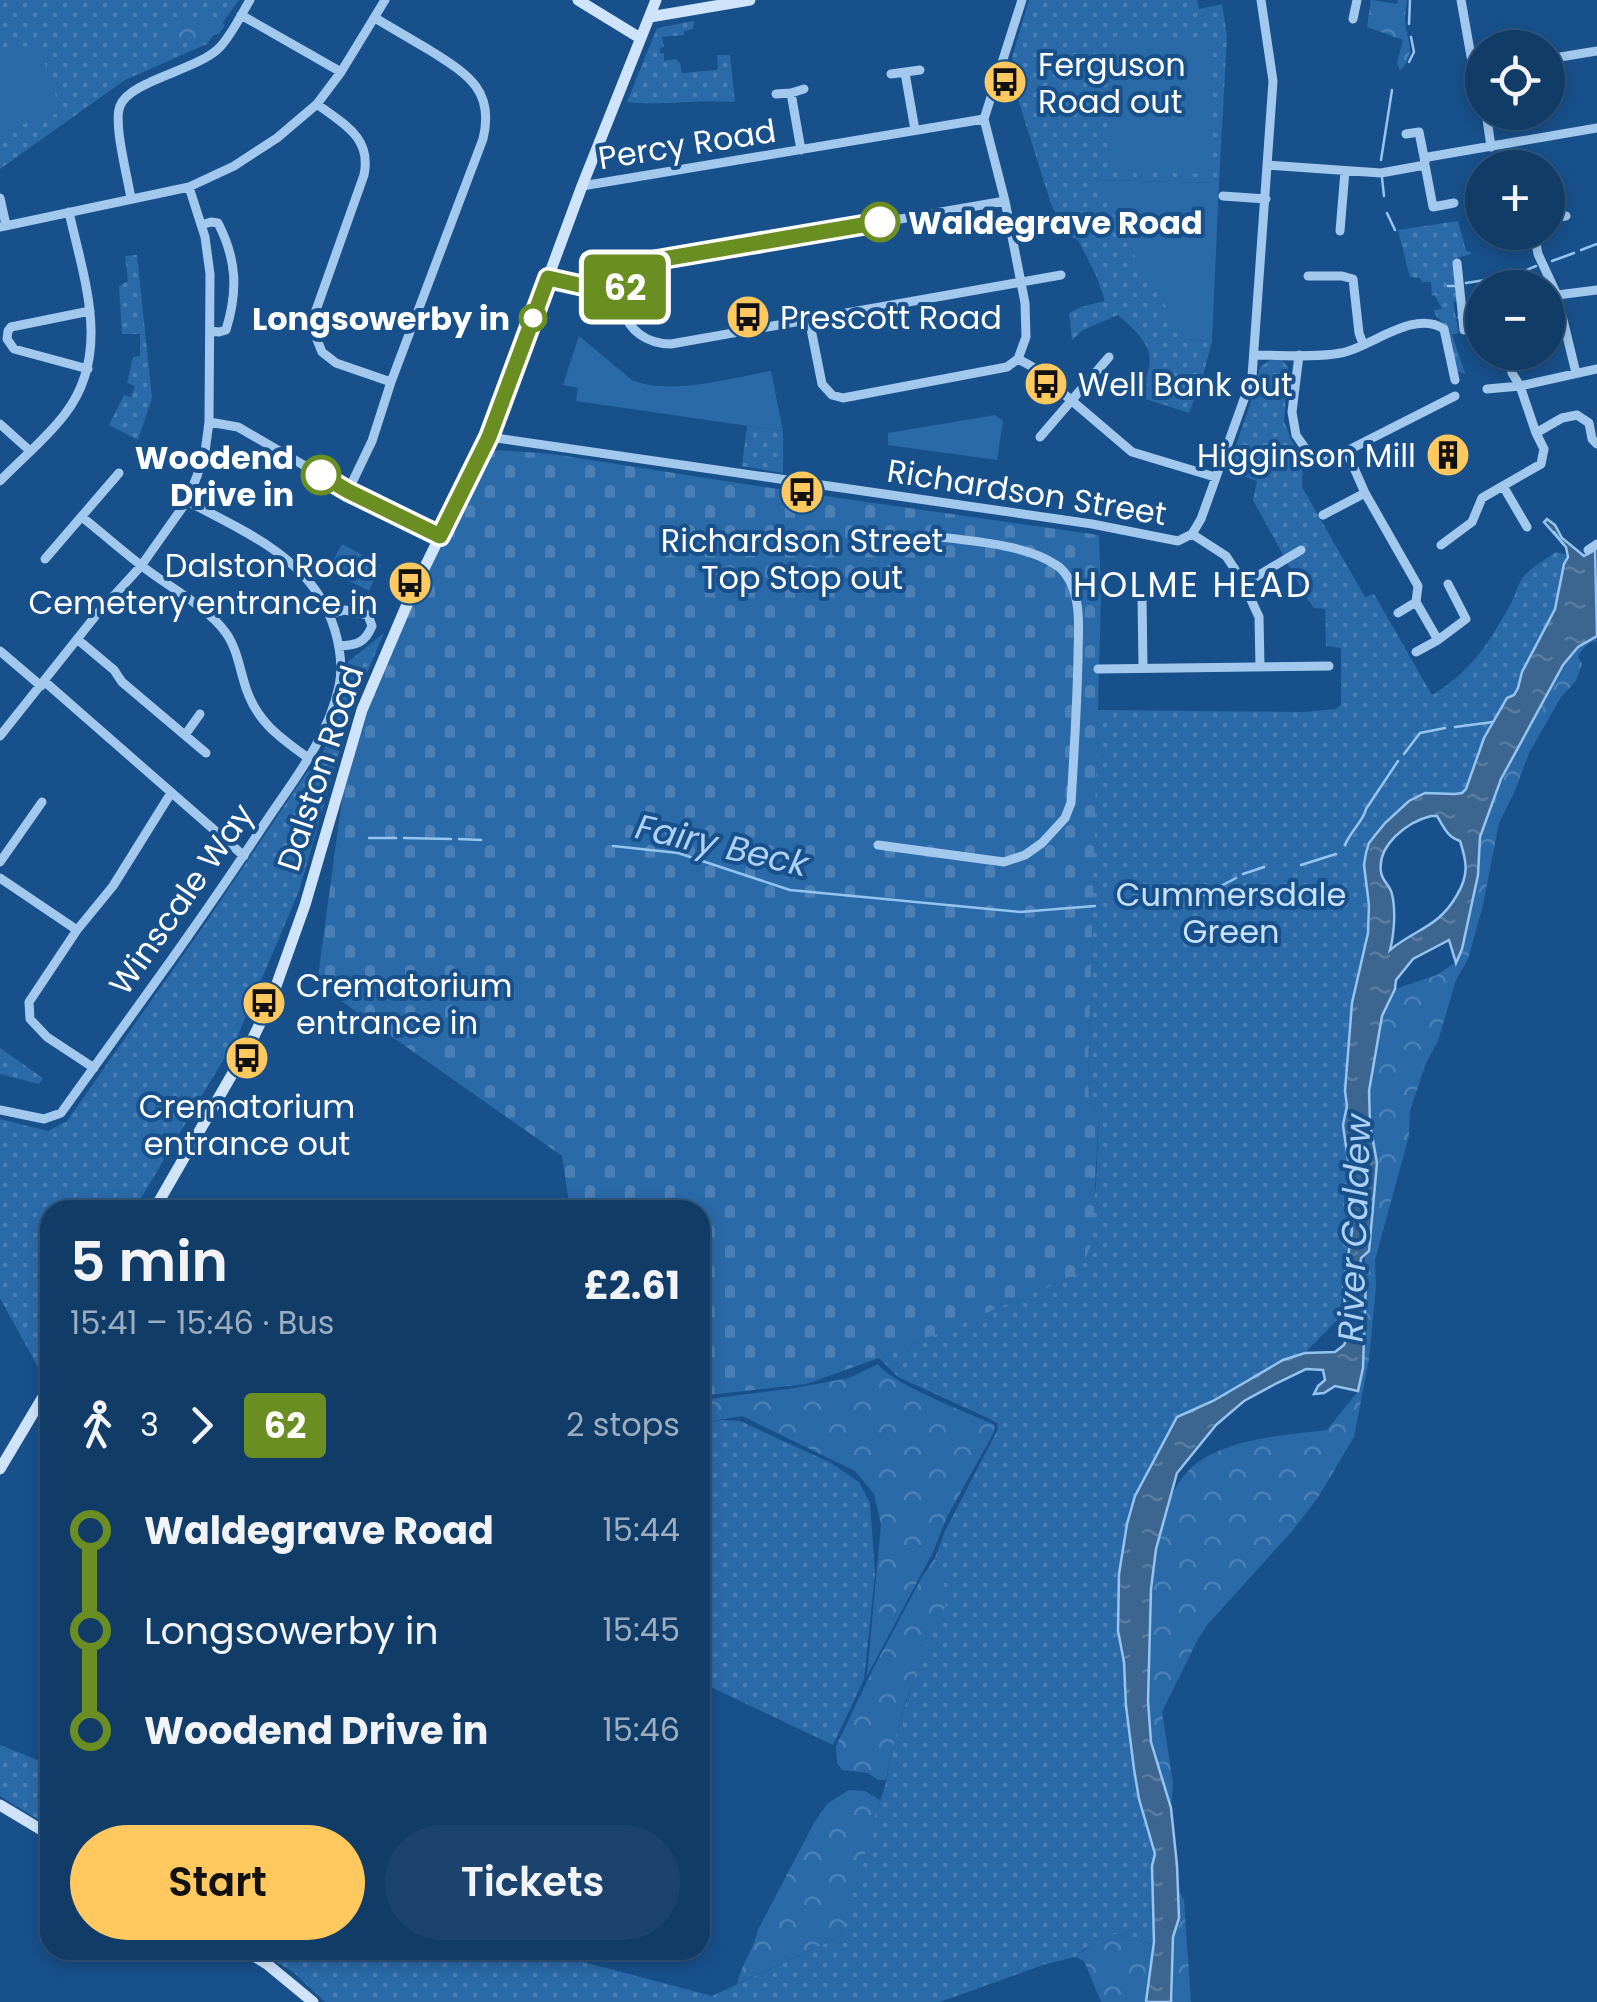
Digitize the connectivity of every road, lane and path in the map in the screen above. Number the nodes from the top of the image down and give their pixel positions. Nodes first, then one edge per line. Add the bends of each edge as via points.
1 (250, 0) edge
2 (386, 0) edge
3 (578, 0) edge
4 (656, 0) edge
5 (750, 0) edge
6 (1022, 0) edge
7 (1261, 0) edge
8 (1357, 0) edge
9 (1461, 0) edge
10 (241, 15) junction
11 (650, 17) junction
12 (375, 18) junction
13 (1353, 19) dead end
14 (1466, 30) edge
15 (640, 38) junction
16 (1597, 51) edge
17 (1565, 56) edge
18 (920, 70) dead end
19 (341, 72) junction
20 (905, 73) junction
21 (891, 74) dead end
22 (804, 89) dead end
23 (791, 93) junction
24 (776, 94) dead end
25 (316, 104) junction
26 (984, 119) junction
27 (1597, 128) edge
28 (915, 130) junction
29 (1489, 130) edge
30 (1406, 134) dead end
31 (1491, 147) junction
32 (801, 150) junction
33 (1427, 161) junction
34 (1268, 164) junction
35 (1344, 171) junction
36 (582, 186) junction
37 (189, 188) junction
38 (1223, 196) dead end
39 (0, 198) edge
40 (1266, 198) junction
41 (131, 199) junction
42 (1005, 201) junction
43 (1454, 203) dead end
44 (69, 212) junction
45 (201, 225) junction
46 (3, 226) edge
47 (1340, 231) dead end
48 (1458, 263) dead end
49 (1062, 275) dead end
50 (1308, 276) dead end
51 (548, 278) junction
52 (1022, 282) junction
53 (1597, 290) edge
54 (624, 295) junction
55 (1565, 298) edge
56 (90, 311) junction
57 (1462, 317) junction
58 (1465, 317) edge
59 (809, 319) junction
60 (1565, 328) edge
61 (1464, 330) dead end
62 (210, 331) junction
63 (1363, 344) junction
64 (1300, 354) junction
65 (1254, 355) junction
66 (1109, 357) dead end
67 (1018, 359) junction
68 (88, 369) junction
69 (1597, 369) edge
70 (1512, 370) edge
71 (1576, 373) junction
72 (1455, 380) dead end
73 (391, 382) junction
74 (1520, 386) junction
75 (1486, 389) dead end
76 (1455, 396) dead end
77 (1071, 400) junction
78 (209, 422) junction
79 (0, 424) edge
80 (1536, 433) junction
81 (489, 437) junction
82 (1040, 437) dead end
83 (1597, 444) edge
84 (29, 450) junction
85 (1347, 452) junction
86 (118, 473) dead end
87 (1215, 477) junction
88 (0, 481) edge
89 (1504, 486) junction
90 (348, 491) junction
91 (1365, 492) junction
92 (187, 502) junction
93 (1323, 515) dead end
94 (82, 517) junction
95 (1528, 527) dead end
96 (1192, 534) junction
97 (922, 535) dead end
98 (440, 536) junction
99 (1441, 545) dead end
100 (1301, 550) dead end
101 (45, 559) dead end
102 (141, 566) junction
103 (1244, 584) junction
104 (1448, 584) dead end
105 (1142, 596) dead end
106 (1416, 602) junction
107 (1398, 613) dead end
108 (330, 614) junction
109 (77, 639) junction
110 (1438, 640) junction
111 (338, 646) junction
112 (0, 651) edge
113 (1416, 652) dead end
114 (1328, 666) dead end
115 (1260, 667) junction
116 (1143, 668) junction
117 (1098, 669) dead end
118 (42, 684) junction
119 (200, 714) dead end
120 (0, 736) edge
121 (185, 736) junction
122 (206, 753) dead end
123 (308, 758) junction
124 (172, 792) junction
125 (42, 802) dead end
126 (878, 845) dead end
127 (244, 856) junction
128 (0, 862) edge
129 (0, 878) edge
130 (77, 930) junction
131 (94, 1068) junction
132 (0, 1110) edge
133 (160, 1200) edge
134 (40, 1402) edge
135 (0, 1470) edge
136 (0, 1805) edge
137 (40, 1828) edge
138 (261, 1960) edge
139 (314, 2002) edge

1 - 10 street
2 - 12 street
3 - 15 main road
4 - 11 main road, Dalston Road
5 - 11 main road
6 - 26 street
7 - 34 street, Richardson Street via 1273,81
8 - 13 street
9 - 14 street
10 - 19 street
10 - 41 street via 220,47 121,102 117,118
11 - 15 main road, Dalston Road
12 - 19 street
12 - 73 street via 464,72 482,96 486,118
15 - 36 main road, Dalston Road
16 - 17 street
18 - 20 street
19 - 25 street
20 - 21 street
20 - 28 street
22 - 23 street, Percy Road
23 - 24 street, Percy Road
23 - 32 street, Percy Road
25 - 37 street via 277,138
25 - 73 street via 356,135 366,163 315,313 315,338 336,363
26 - 28 street, Percy Road
26 - 42 street
27 - 31 street
28 - 32 street, Percy Road
29 - 31 street
30 - 33 street via 1419,132
31 - 33 street
32 - 36 street, Percy Road
33 - 35 street via 1381,172
33 - 43 street via 1433,207
34 - 35 street
34 - 40 street, Richardson Street
35 - 47 street
36 - 51 main road, Dalston Road
37 - 41 street
37 - 45 street
38 - 40 street
39 - 46 street
40 - 65 street, Richardson Street
41 - 44 street
42 - 52 street
42 - 54 street via 657,260 634,274
44 - 46 street
44 - 56 street
45 - 62 street
45 - 62 street via 218,223 235,270 226,330
48 - 57 street
49 - 52 street
50 - 63 street via 1353,279
51 - 54 street
51 - 81 main road, Dalston Road
52 - 59 street
52 - 67 street via 1026,329
53 - 55 street
54 - 59 street via 627,322 653,342
56 - 68 street
56 - 68 street via 12,328 6,339 14,348
57 - 58 street
57 - 61 street
59 - 67 street via 822,384 842,398 1006,367
60 - 71 street
62 - 78 street
63 - 64 street via 1343,353
63 - 72 street via 1399,328 1441,325
64 - 65 street
64 - 85 street via 1292,412 1296,435 1312,458 1326,462
65 - 87 street, Richardson Street
66 - 77 street
67 - 77 street
68 - 84 street via 71,406
69 - 71 street
70 - 74 street
71 - 74 street
73 - 90 street
74 - 75 street
74 - 80 street
76 - 85 street
77 - 82 street
77 - 87 street via 1132,452
78 - 90 street via 238,427
78 - 92 street
79 - 84 street
80 - 83 street via 1576,415 1589,423
80 - 89 street via 1544,450 1540,464
81 - 96 street, Richardson Street via 1178,541
81 - 98 main road, Dalston Road
84 - 88 street
85 - 91 street
86 - 94 street
87 - 96 street, Richardson Street
89 - 95 street
89 - 99 street via 1482,498 1472,522
90 - 98 street
91 - 93 street
91 - 106 street via 1418,586
92 - 102 street
92 - 108 street, Winscale Way via 284,558
94 - 101 street
94 - 102 street
96 - 103 street via 1226,556
97 - 126 street via 1003,546 1059,566 1068,578 1078,619 1071,804 1042,843 1004,862
98 - 133 main road, Dalston Road via 362,710 270,1003
100 - 103 street
102 - 109 street
102 - 123 street via 226,632 258,714
103 - 115 street via 1259,616
104 - 110 street via 1466,619
105 - 116 street
106 - 107 street
106 - 110 street
108 - 111 street, Winscale Way
108 - 111 street via 368,615 372,626 362,642
109 - 118 street
109 - 121 street
110 - 113 street
111 - 123 street, Winscale Way via 340,684
112 - 118 street
114 - 115 street
115 - 116 street
116 - 117 street
118 - 120 street
118 - 124 street
119 - 121 street
121 - 122 street
123 - 127 street, Winscale Way
124 - 127 street
124 - 130 street
125 - 128 street
127 - 131 street, Winscale Way
129 - 130 street
130 - 131 street via 29,1002 30,1019
131 - 132 street, Winscale Way via 61,1113 44,1119
134 - 135 main road
136 - 137 main road
138 - 139 main road

